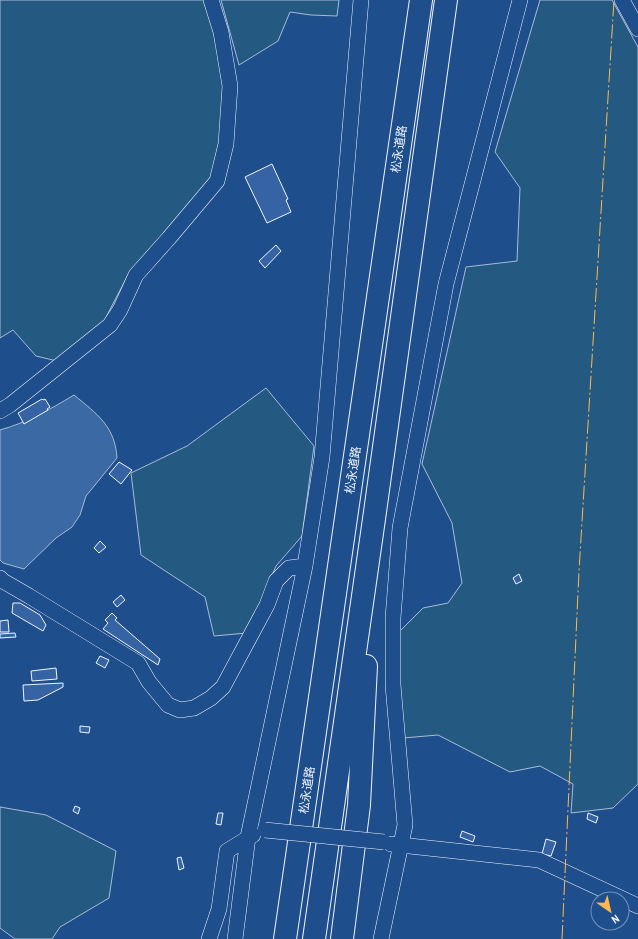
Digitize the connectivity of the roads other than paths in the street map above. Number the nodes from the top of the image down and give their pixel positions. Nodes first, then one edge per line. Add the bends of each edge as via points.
1 (211, 0) edge
2 (361, 0) edge
3 (421, 0) edge
4 (446, 0) edge
5 (455, 0) edge
6 (520, 0) edge
7 (622, 0) edge
8 (443, 21) junction
9 (638, 29) edge
10 (0, 411) edge
11 (374, 519) junction
12 (305, 566) junction
13 (0, 578) edge
14 (248, 837) junction
15 (400, 846) junction
16 (638, 906) edge
17 (209, 939) edge
18 (235, 939) edge
19 (285, 939) edge
20 (314, 939) edge
21 (342, 939) edge
22 (381, 939) edge

1 - 10 street via 221,32 230,86 226,144 217,181 136,275 110,325
2 - 12 street via 322,457
3 - 19 highway, 松永道路
4 - 8 highway
5 - 8 highway
6 - 15 street via 446,284 400,528 393,618 393,678 405,825
7 - 9 street
8 - 11 highway
11 - 20 highway
11 - 21 highway via 359,805
12 - 13 street via 289,568 276,581 267,605 223,687 194,708 180,710 168,705 149,682 138,663
12 - 14 street
14 - 15 street, bridge via 265,830 384,842
14 - 17 street via 227,851 219,908
14 - 18 street
15 - 16 street via 539,860
15 - 22 street

